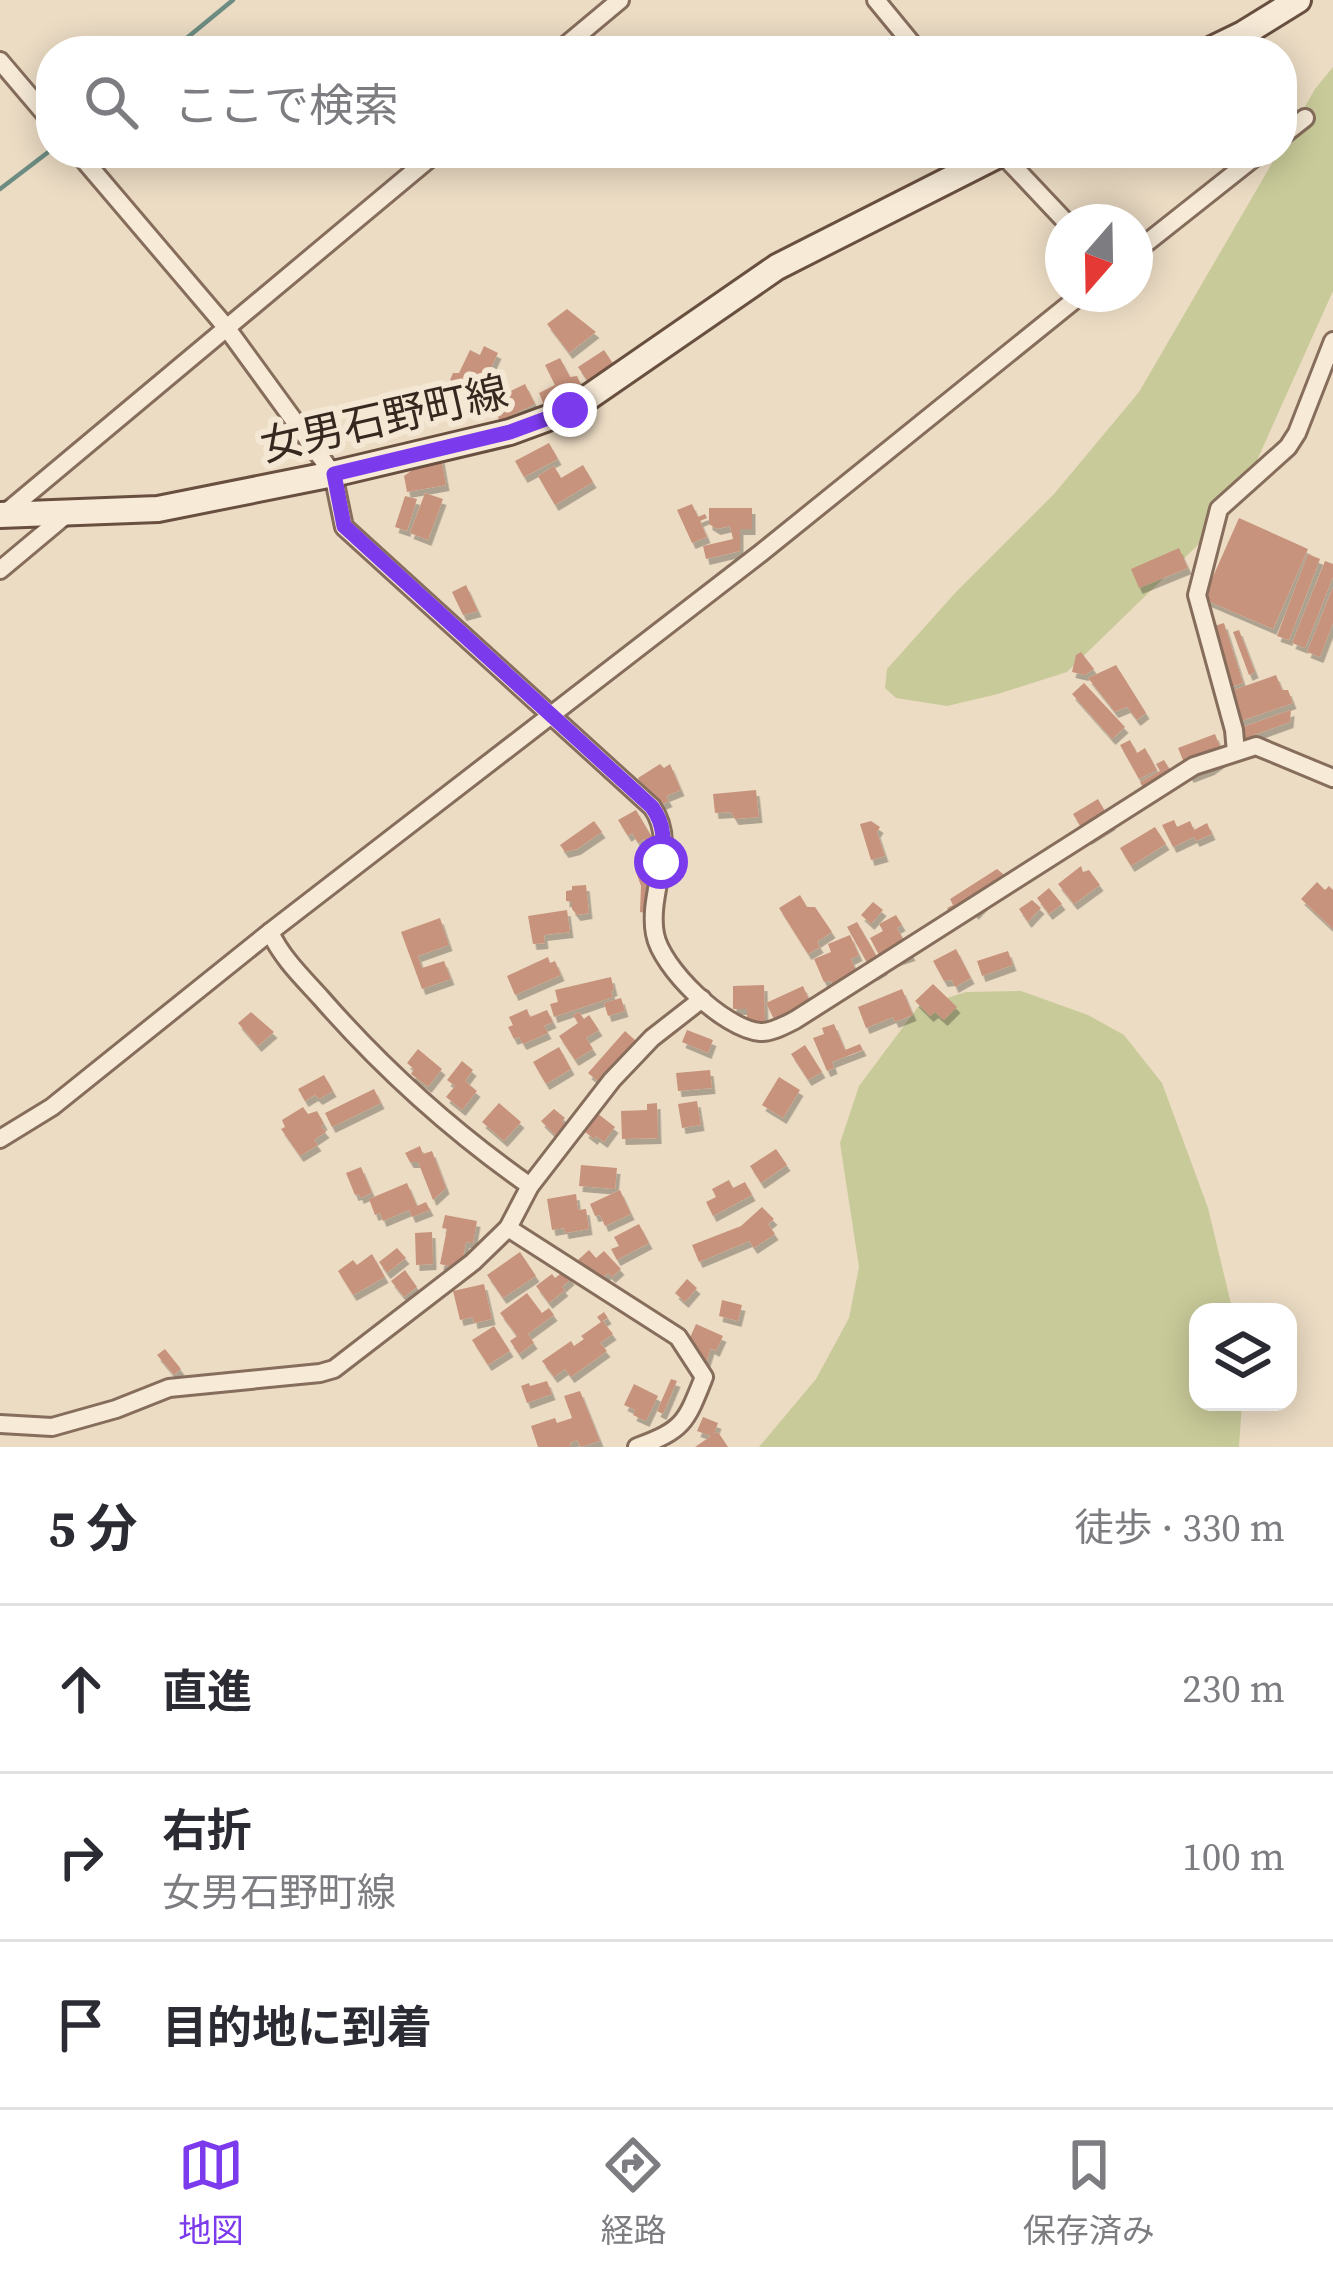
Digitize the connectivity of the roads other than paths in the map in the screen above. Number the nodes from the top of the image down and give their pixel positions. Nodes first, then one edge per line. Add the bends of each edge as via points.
1 (620, 0) edge
2 (876, 0) edge
3 (1298, 0) edge
4 (577, 36) edge
5 (906, 36) edge
6 (1239, 36) edge
7 (0, 61) edge
8 (36, 103) edge
9 (1305, 118) dead end
10 (1297, 124) edge
11 (91, 168) edge
12 (418, 168) edge
13 (972, 168) edge
14 (1016, 168) edge
15 (1241, 168) edge
16 (1049, 204) edge
17 (1153, 237) edge
18 (1060, 312) edge
19 (226, 327) junction
20 (1333, 341) edge
21 (334, 474) junction
22 (67, 514) junction
23 (2, 515) edge
24 (0, 570) edge
25 (551, 717) junction
26 (1236, 752) junction
27 (1333, 778) edge
28 (270, 932) junction
29 (702, 999) junction
30 (0, 1139) edge
31 (530, 1186) junction
32 (508, 1228) junction
33 (0, 1424) edge
34 (637, 1447) edge

1 - 4 street
2 - 5 street
3 - 6 main road
7 - 8 street
9 - 10 street
11 - 19 street
12 - 19 street
13 - 21 main road, 女男石野町線 via 776,267 570,410
14 - 16 street
15 - 17 street
18 - 25 street
19 - 21 street
19 - 23 street
20 - 26 street via 1298,434 1219,509 1197,595
21 - 22 main road, 女男石野町線 via 158,509
21 - 25 street via 344,526
22 - 23 main road, 女男石野町線
22 - 24 street
25 - 28 street
25 - 29 street via 661,819 653,927 664,958
26 - 27 street via 1256,746
26 - 29 street via 1152,790 795,1020 760,1032
28 - 30 street via 52,1107
28 - 31 street via 358,1042
29 - 31 street via 612,1080
31 - 32 street
32 - 33 street via 334,1369 169,1388 52,1427
32 - 34 street via 689,1350 704,1377 687,1418 669,1436

